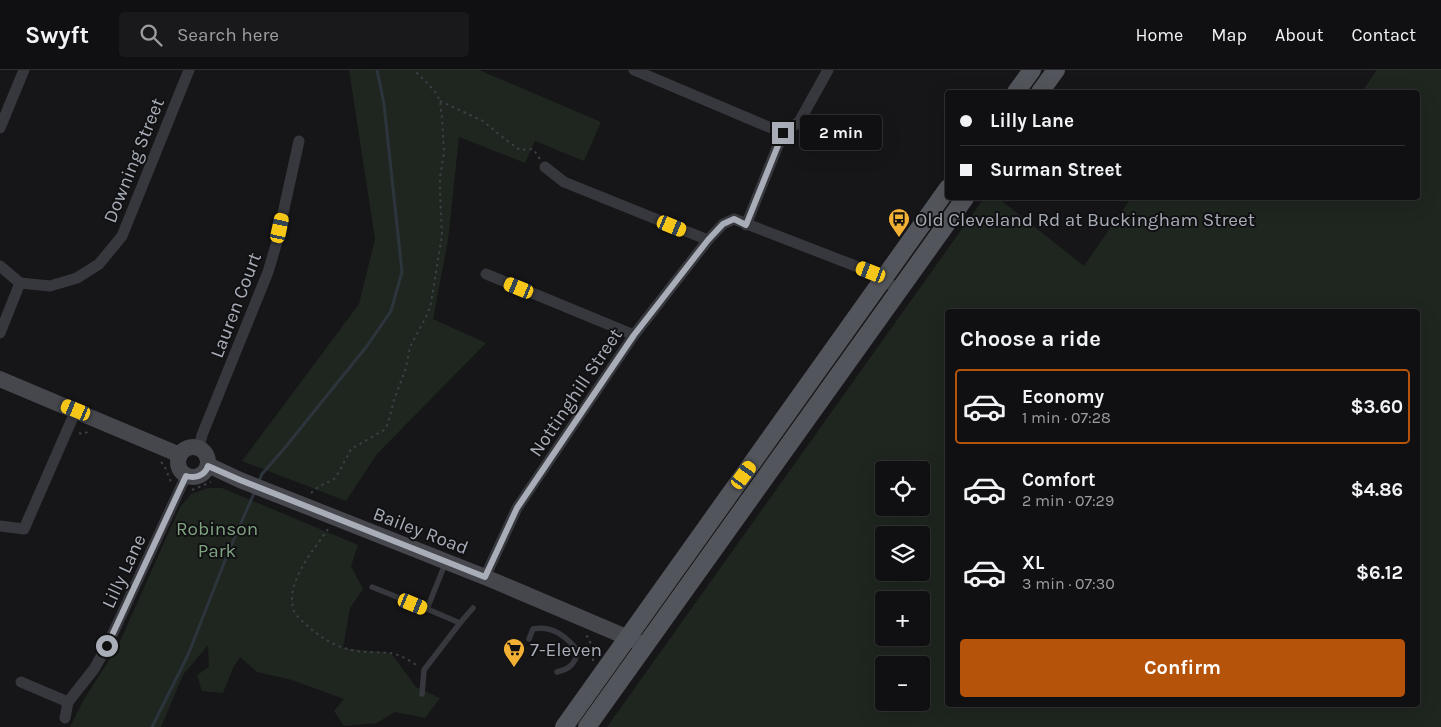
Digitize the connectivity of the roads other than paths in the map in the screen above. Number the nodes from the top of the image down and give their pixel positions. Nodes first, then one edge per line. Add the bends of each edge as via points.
1 (24, 70) edge
2 (189, 70) edge
3 (634, 70) edge
4 (828, 70) edge
5 (1032, 70) edge
6 (1056, 70) edge
7 (1017, 90) edge
8 (1041, 90) edge
9 (0, 128) edge
10 (783, 133) junction
11 (299, 141) dead end
12 (545, 168) road end
13 (945, 192) edge
14 (964, 200) edge
15 (746, 225) junction
16 (708, 240) junction
17 (0, 266) edge
18 (486, 274) dead end
19 (882, 280) junction
20 (20, 283) junction
21 (899, 290) junction
22 (0, 333) edge
23 (634, 335) junction
24 (0, 379) edge
25 (76, 410) junction
26 (199, 448) junction
27 (180, 455) junction
28 (210, 473) junction
29 (184, 482) junction
30 (0, 526) edge
31 (446, 562) junction
32 (485, 577) junction
33 (372, 587) dead end
34 (473, 608) dead end
35 (427, 609) junction
36 (460, 623) junction
37 (629, 638) junction
38 (529, 639) dead end
39 (645, 645) junction
40 (557, 672) dead end
41 (21, 682) dead end
42 (422, 694) dead end
43 (68, 702) junction
44 (65, 718) dead end
45 (564, 727) edge
46 (587, 727) edge

1 - 9 street
2 - 20 street, Downing Street via 122,236 99,264 77,278 50,286
3 - 10 street
4 - 10 street via 798,122
5 - 7 main road
6 - 8 main road
10 - 15 street
11 - 26 street, Lauren Court via 268,272
12 - 16 street via 564,182
13 - 19 main road
14 - 21 main road
15 - 16 street, Nottinghill Street via 734,219 723,224
15 - 19 street via 871,272
16 - 23 street, Nottinghill Street
17 - 20 street
18 - 23 street
19 - 21 street
19 - 37 main road
20 - 22 street
21 - 39 main road
23 - 32 street, Nottinghill Street via 517,508
24 - 25 street
25 - 27 street
25 - 30 street via 24,529
26 - 27 street via 186,449
26 - 28 street via 208,457
27 - 29 street via 178,464
28 - 29 street via 207,470
28 - 31 street, Bailey Road via 240,480
29 - 43 street, Lilly Lane via 107,646
31 - 32 street, Bailey Road
31 - 35 lane
32 - 37 street, Bailey Road
33 - 35 lane
34 - 36 lane
35 - 36 lane
36 - 42 lane via 424,670
37 - 39 street, Bailey Road
37 - 45 main road
38 - 40 lane via 533,629 542,627 570,640 578,651 576,660 566,670
39 - 46 main road
41 - 43 street
43 - 44 street, Lilly Lane

